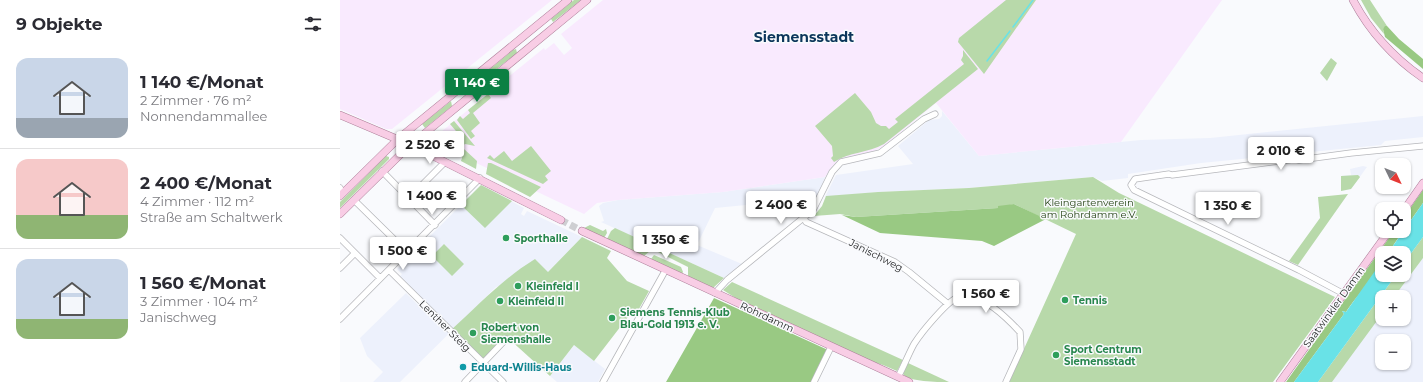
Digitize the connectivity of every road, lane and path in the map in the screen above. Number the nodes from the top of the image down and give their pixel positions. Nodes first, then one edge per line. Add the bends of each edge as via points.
1 (568, 0) edge
2 (587, 0) edge
3 (1354, 0) edge
4 (1423, 78) edge
5 (935, 114) dead end
6 (340, 115) edge
7 (398, 139) junction
8 (411, 145) junction
9 (1423, 146) edge
10 (445, 162) junction
11 (382, 171) junction
12 (480, 178) junction
13 (1423, 183) edge
14 (341, 193) edge
15 (409, 198) junction
16 (354, 200) junction
17 (1410, 202) edge
18 (340, 214) edge
19 (804, 218) junction
20 (561, 220) tunnel mouth
21 (435, 225) junction
22 (582, 231) tunnel mouth
23 (340, 238) edge
24 (1384, 238) edge
25 (407, 252) junction
26 (355, 253) junction
27 (340, 268) edge
28 (389, 270) junction
29 (665, 271) junction
30 (380, 278) junction
31 (714, 293) junction
32 (1344, 294) junction
33 (948, 304) junction
34 (340, 319) edge
35 (506, 339) dead end
36 (831, 347) junction
37 (483, 364) junction
38 (898, 377) junction
39 (465, 382) edge
40 (503, 382) edge
41 (603, 382) edge
42 (814, 382) edge
43 (909, 382) edge
44 (1006, 382) edge
45 (1280, 382) edge

1 - 7 main road
2 - 8 main road
3 - 4 main road via 1364,20 1380,40
5 - 19 street via 930,115 880,153 841,162 832,172 816,206
6 - 7 main road
7 - 8 main road
7 - 14 main road
8 - 10 main road
8 - 11 main road
9 - 32 street via 1158,175 1135,179 1131,185 1134,190
10 - 12 main road
10 - 15 street
11 - 15 street
11 - 16 main road
12 - 20 main road
12 - 21 street
13 - 17 main road
15 - 21 street
16 - 18 main road
16 - 25 street
19 - 31 street
19 - 33 street, Janischweg via 806,222 902,267
21 - 25 street
22 - 29 main road, Rohrdamm
23 - 26 street
24 - 32 main road, Saatwinkler Damm
25 - 28 street
26 - 27 street
26 - 30 street
28 - 30 street
28 - 37 street, Lenther Steig
29 - 31 main road, Rohrdamm
29 - 41 street
30 - 34 street
31 - 36 main road, Rohrdamm
32 - 45 main road, Saatwinkler Damm
33 - 38 street via 916,342
33 - 44 street via 961,296 979,300 1010,322 1021,336 1020,353
35 - 37 street
36 - 38 main road, Rohrdamm
36 - 42 street
37 - 39 street
37 - 40 street, Lenther Steig
38 - 43 main road, Rohrdamm

